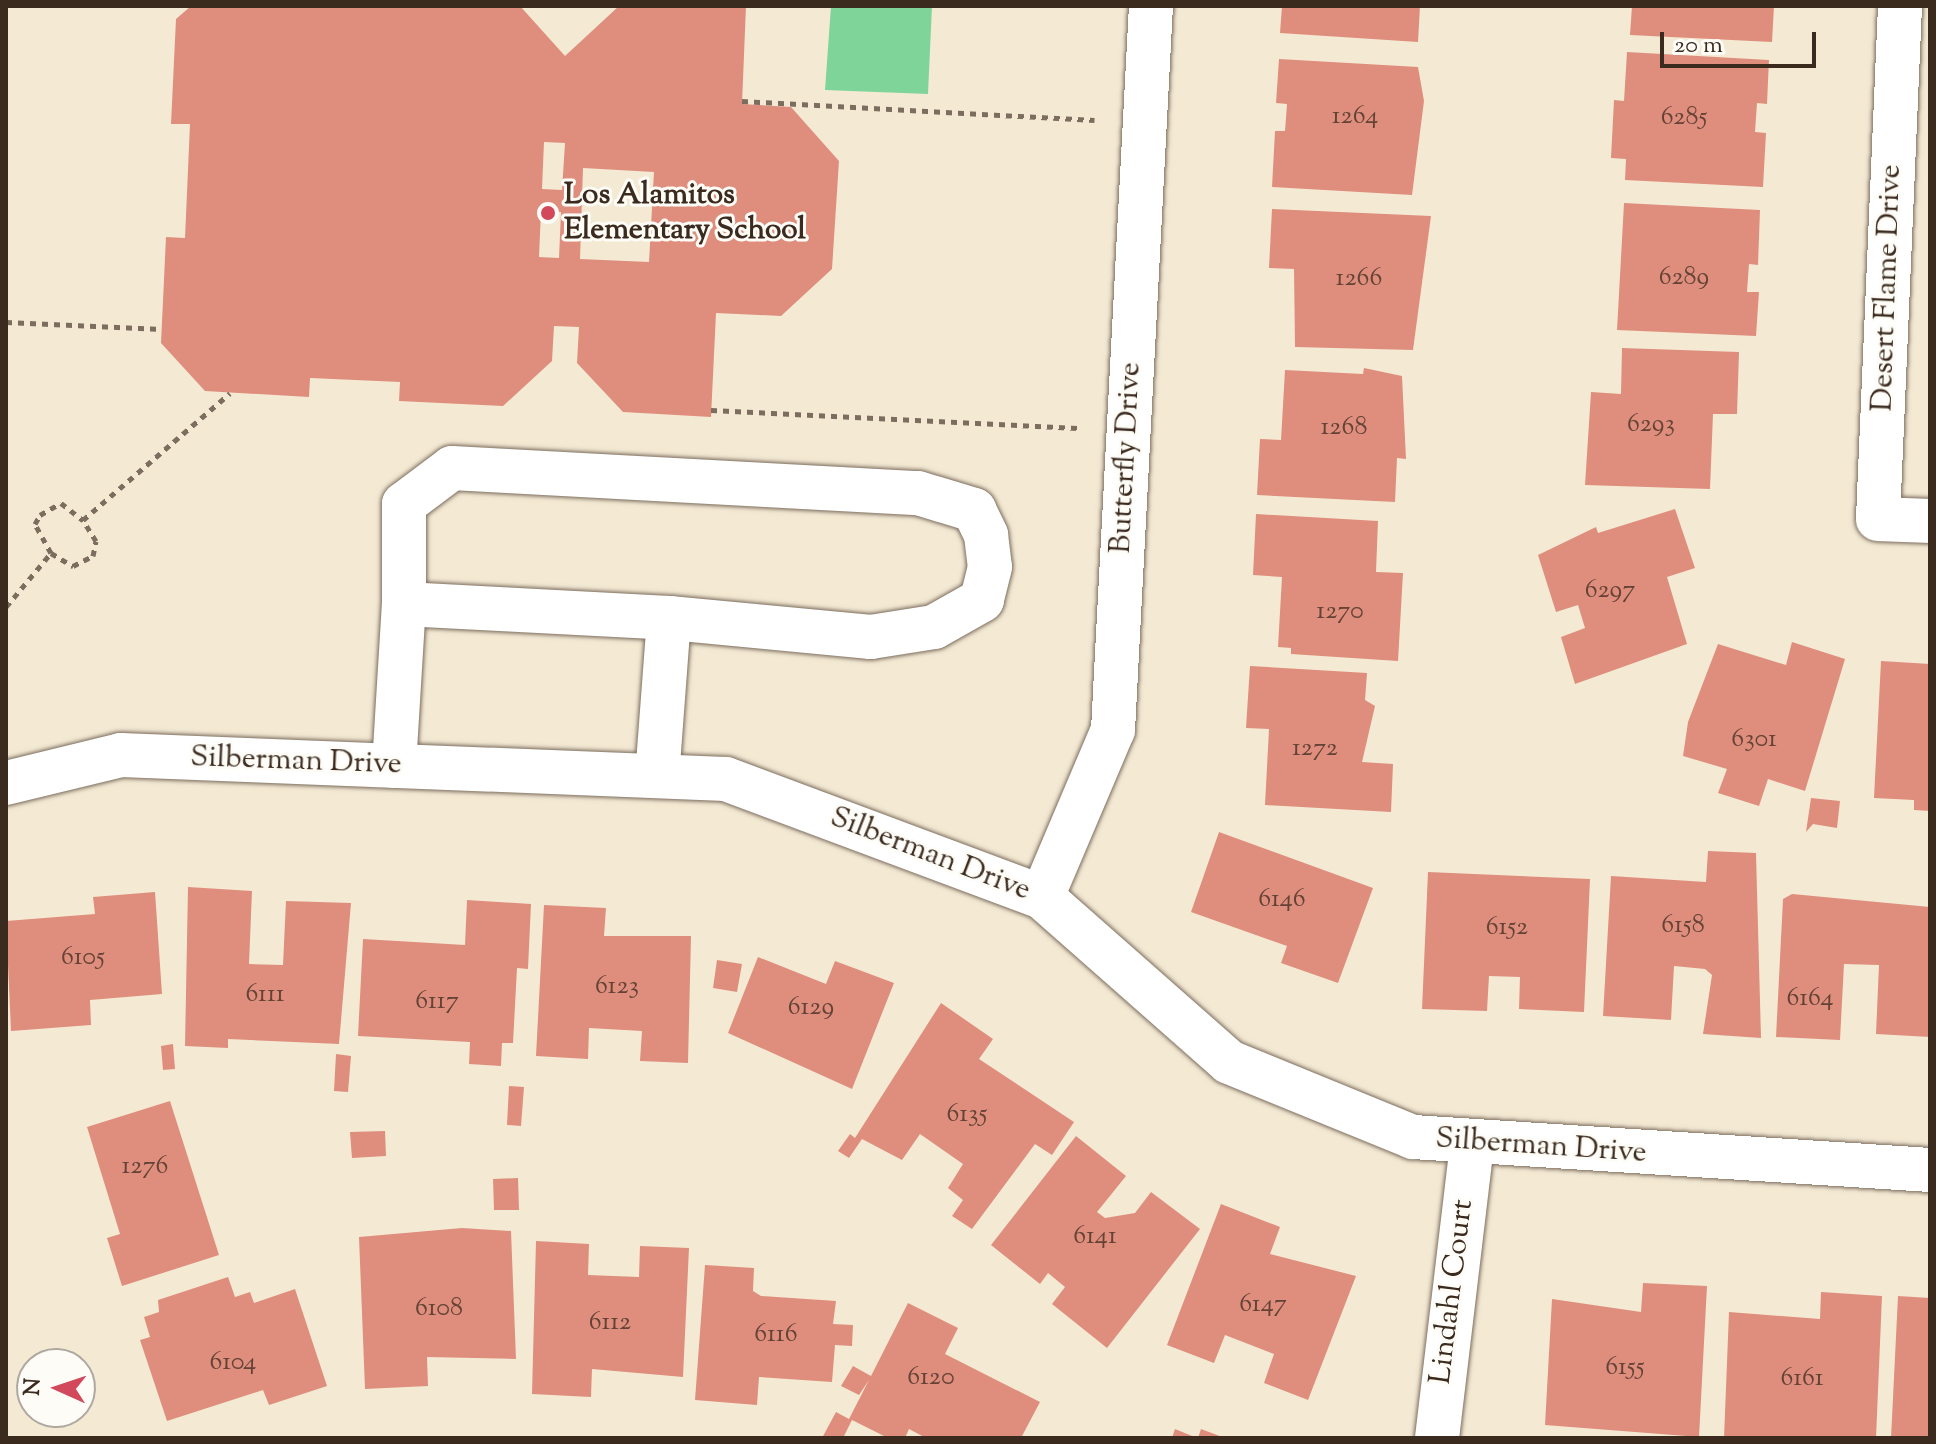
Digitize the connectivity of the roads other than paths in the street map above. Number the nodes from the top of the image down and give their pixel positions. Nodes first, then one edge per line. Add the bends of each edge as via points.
1 (1151, 6) edge
2 (1900, 6) edge
3 (1930, 521) edge
4 (404, 604) junction
5 (669, 618) junction
6 (394, 766) junction
7 (657, 776) junction
8 (6, 783) edge
9 (1042, 897) junction
10 (1472, 1145) junction
11 (1930, 1170) edge
12 (1437, 1438) edge

1 - 9 street, Butterfly Drive via 1113,730
2 - 3 street, Desert Flame Drive via 1878,519
4 - 5 street
4 - 5 street via 404,504 452,468 918,493 974,510 986,535 982,600 934,627 871,637
4 - 6 street
5 - 7 street
6 - 7 street, Silberman Drive
6 - 8 street, Silberman Drive via 121,755
7 - 9 street, Silberman Drive via 726,779
9 - 10 street, Silberman Drive via 1229,1062 1413,1137
10 - 11 street, Silberman Drive
10 - 12 street, Lindahl Court

